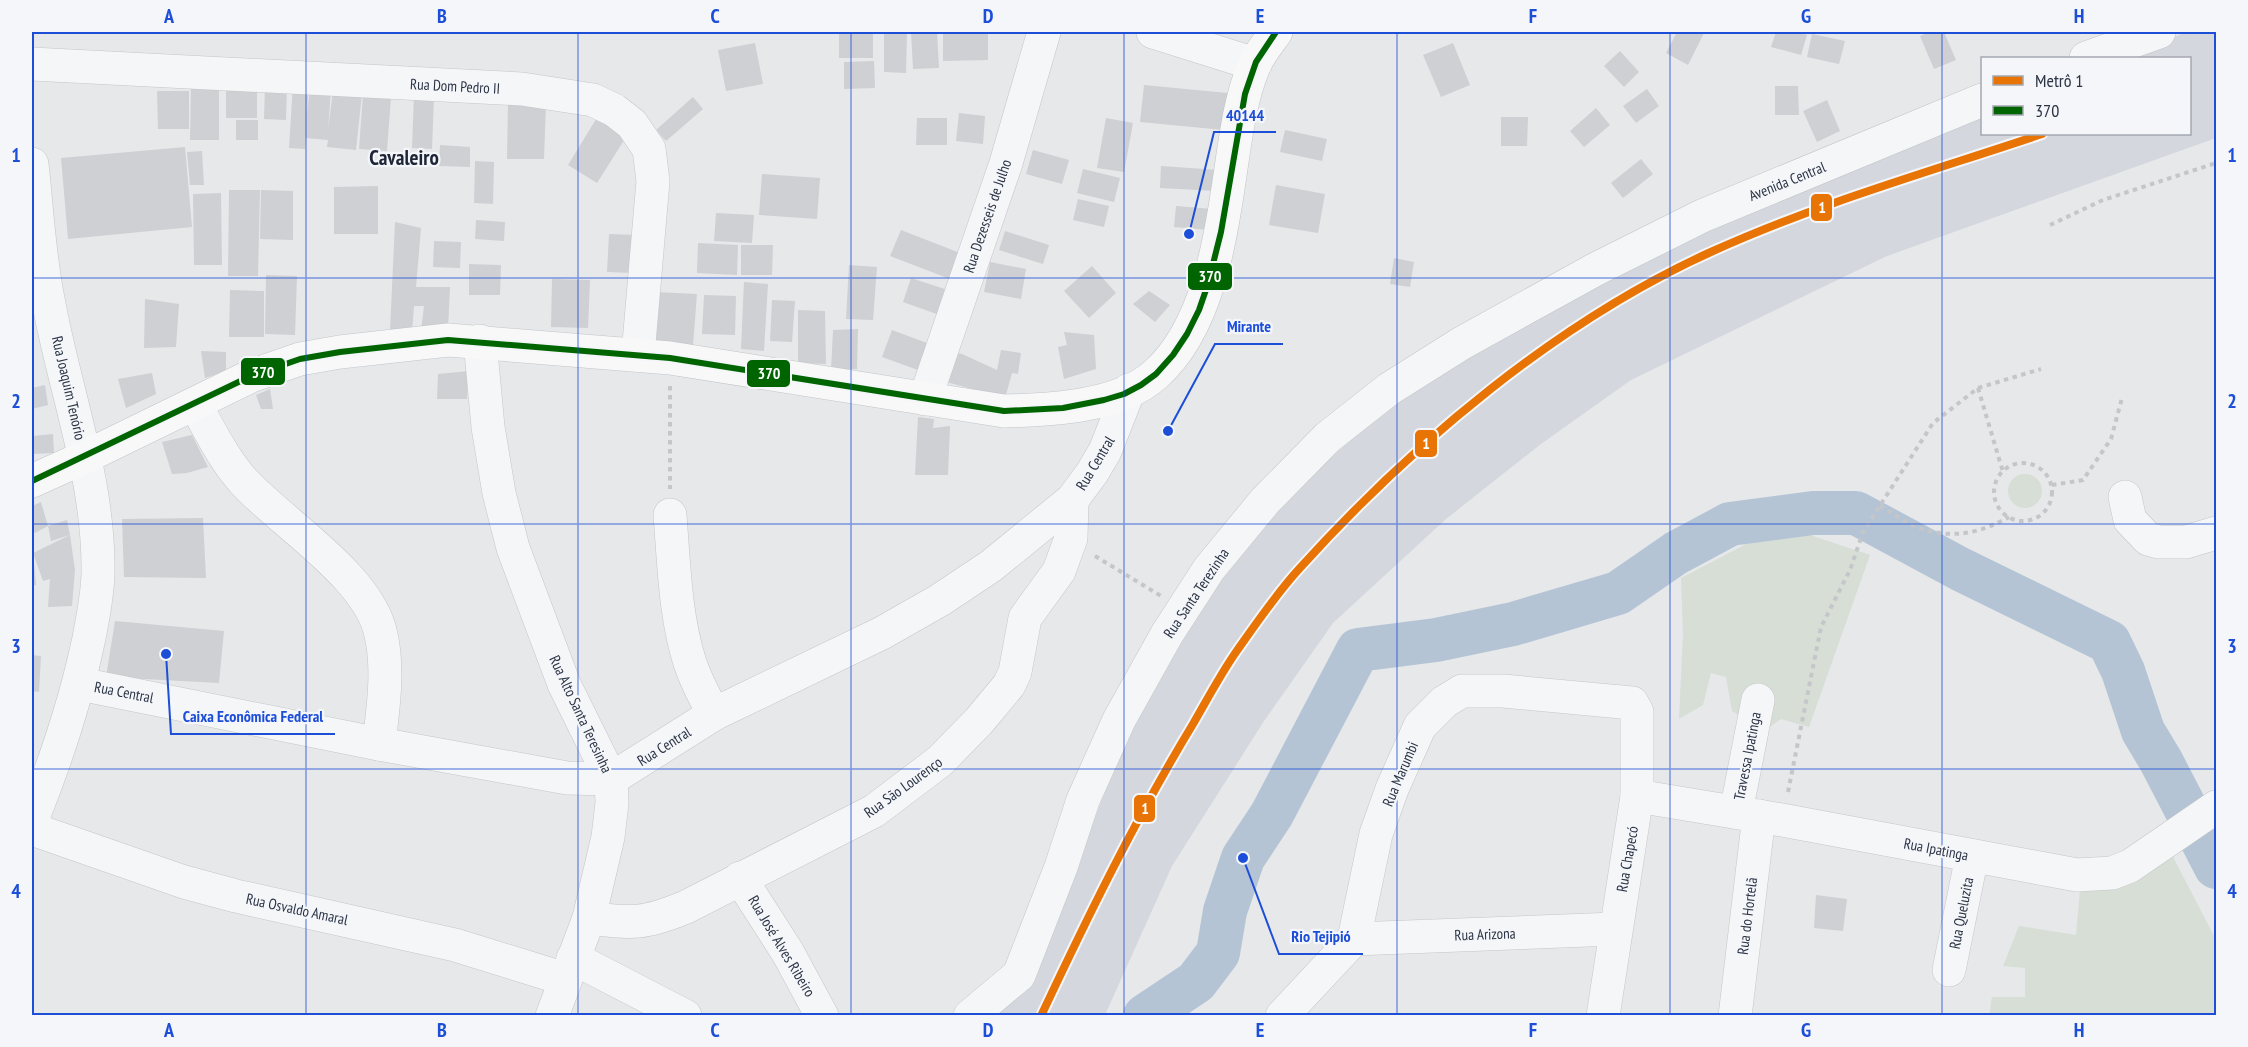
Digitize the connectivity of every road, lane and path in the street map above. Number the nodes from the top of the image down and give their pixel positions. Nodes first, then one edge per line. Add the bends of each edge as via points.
1 (1044, 32) edge
2 (1154, 32) edge
3 (1276, 32) edge
4 (2159, 32) edge
5 (2089, 57) edge
6 (32, 64) edge
7 (1255, 64) junction
8 (1981, 101) edge
9 (2217, 163) edge
10 (32, 164) edge
11 (2050, 225) dead end
12 (32, 268) edge
13 (1596, 269) joint
14 (48, 298) junction
15 (480, 341) junction
16 (654, 357) junction
17 (2041, 369) dead end
18 (1978, 388) junction
19 (1129, 390) junction
20 (2122, 398) dead end
21 (925, 399) junction
22 (195, 404) junction
23 (85, 457) junction
24 (2003, 472) junction
25 (32, 481) edge
26 (2052, 485) junction
27 (2125, 497) dead end
28 (1072, 500) junction
29 (1880, 506) junction
30 (670, 516) joint
31 (2009, 517) junction
32 (2217, 533) edge
33 (1086, 551) dead end
34 (1183, 609) junction
35 (80, 684) junction
36 (1758, 700) dead end
37 (1632, 703) joint
38 (714, 714) junction
39 (379, 744) junction
40 (611, 779) junction
41 (1637, 796) junction
42 (2217, 807) edge
43 (1759, 816) junction
44 (32, 820) edge
45 (32, 828) edge
46 (1972, 856) junction
47 (740, 878) junction
48 (588, 918) junction
49 (1615, 929) junction
50 (1354, 939) junction
51 (569, 968) junction
52 (1949, 970) dead end
53 (552, 1016) edge
54 (685, 1016) edge
55 (822, 1016) edge
56 (970, 1016) edge
57 (1282, 1016) edge
58 (1603, 1016) edge
59 (1735, 1016) edge

1 - 21 street, Rua Dezesseis de Julho via 1006,163
2 - 7 street
3 - 7 main road
4 - 5 street
6 - 16 street, Rua Dom Pedro II via 522,89 593,100 632,124 650,149
7 - 19 main road via 1238,128 1216,256 1200,305 1179,347 1155,375
8 - 13 street, Avenida Central via 1702,216
9 - 11 path via 2103,200
10 - 14 street, Rua Joaquim Tenório
12 - 14 street
13 - 34 street, Rua Santa Terezinha via 1389,389 1328,437 1265,501 1209,569
14 - 23 street, Rua Joaquim Tenório
15 - 16 main road
15 - 22 main road via 394,345 300,359 251,376
15 - 40 street, Rua Alto Santa Teresinha via 488,427 513,548 564,684
16 - 21 main road
16 - 30 path
17 - 18 path
18 - 24 path
18 - 29 path via 1933,423
19 - 21 main road via 1092,404 1051,410 1004,411
19 - 28 street, Rua Central via 1105,451
20 - 26 path via 2110,439 2083,480
22 - 23 main road
22 - 39 street via 245,483 358,588 373,611 384,662
23 - 25 main road
23 - 35 street, Rua Joaquim Tenório via 98,572
24 - 26 path via 2014,464 2033,464 2042,469
24 - 31 path via 1995,484 1995,494
26 - 31 path via 2044,512 2028,520
27 - 32 street via 2130,520 2148,539 2186,542
28 - 38 street, Rua Central via 991,566 939,600 882,633
28 - 47 street, Rua São Lourenço via 1071,538 1059,571 1025,618 1015,672 985,714 940,761 874,811
29 - 31 path via 1920,529 1955,534 1988,529
29 - 43 path via 1863,532 1850,570 1821,627
30 - 38 street via 682,633 691,665
33 - 34 path
34 - 56 street, Rua Santa Terezinha via 1119,720 1092,780 1018,975
35 - 39 street, Rua Central
35 - 44 street, Rua Joaquim Tenório via 57,760
36 - 43 street, Travessa Ipatinga
37 - 41 street, Rua Chapecó via 1637,712
37 - 50 street, Rua Marumbi via 1493,691 1462,691 1444,702 1420,726 1392,789 1376,834
38 - 40 street, Rua Central
39 - 40 street, Rua Central via 567,778
40 - 48 street, Rua Alto Santa Teresinha via 608,837
41 - 43 street, Rua Ipatinga
41 - 49 street, Rua Chapecó
42 - 46 street, Rua Ipatinga via 2130,866 2112,873 2078,876
43 - 46 street, Rua Ipatinga
43 - 59 street, Rua do Hortelã
45 - 51 street, Rua Osvaldo Amaral via 205,888
46 - 52 street, Rua Queluzita
47 - 48 street, Rua São Lourenço via 658,918 633,923
47 - 55 street, Rua José Alves Ribeiro
48 - 51 street, Rua Alto Santa Teresinha
49 - 50 street, Rua Arizona
49 - 58 street, Rua Chapecó
50 - 57 street
51 - 53 street, Rua Alto Santa Teresinha
51 - 54 street, Rua Osvaldo Amaral

